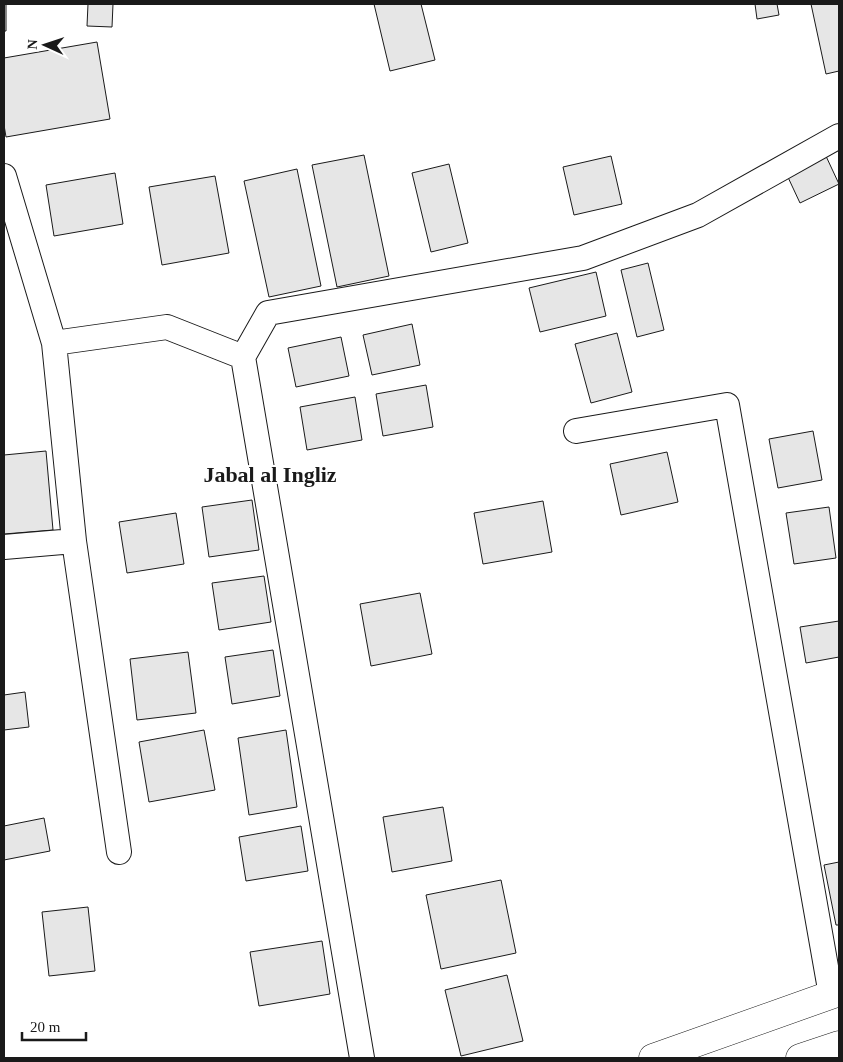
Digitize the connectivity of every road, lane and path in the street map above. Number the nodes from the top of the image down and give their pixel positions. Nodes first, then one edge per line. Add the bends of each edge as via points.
1 (839, 136) edge
2 (4, 176) edge
3 (54, 343) junction
4 (243, 357) junction
5 (576, 431) dead end
6 (74, 541) junction
7 (4, 547) edge
8 (119, 852) dead end
9 (835, 994) edge
10 (839, 1044) edge
11 (362, 1058) edge
12 (653, 1058) edge
13 (800, 1058) edge

1 - 4 street via 698,215 583,258 268,313
2 - 3 street
3 - 4 street via 167,327
3 - 6 street
4 - 11 street
5 - 9 street via 726,405
6 - 7 street
6 - 8 street
9 - 12 highway
10 - 13 highway

